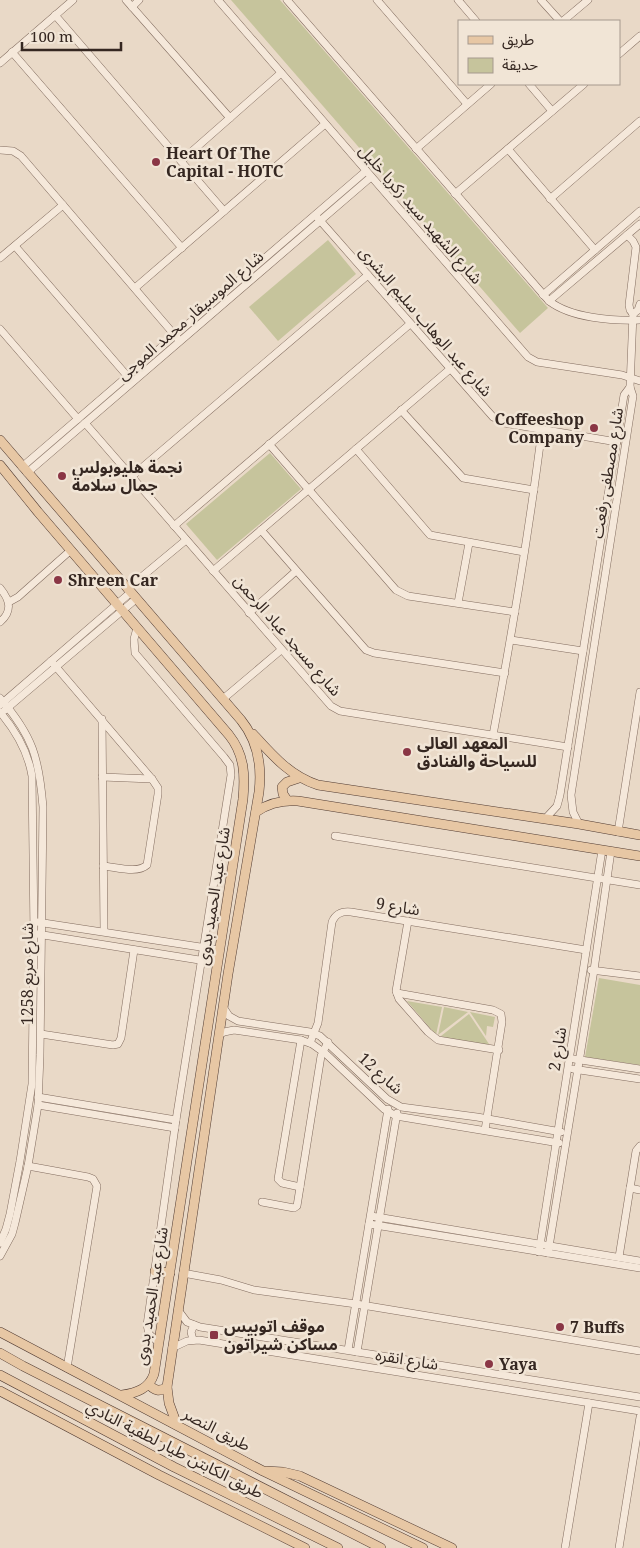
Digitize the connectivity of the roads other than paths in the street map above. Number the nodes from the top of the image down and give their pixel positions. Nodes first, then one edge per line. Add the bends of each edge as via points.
1 (72, 0) edge
2 (126, 0) edge
3 (139, 0) edge
4 (218, 0) edge
5 (286, 0) edge
6 (377, 0) edge
7 (458, 0) edge
8 (541, 0) edge
9 (588, 0) edge
10 (132, 7) junction
11 (55, 15) junction
12 (475, 20) edge
13 (561, 20) edge
14 (563, 20) edge
15 (640, 36) edge
16 (12, 52) junction
17 (620, 53) edge
18 (0, 63) edge
19 (281, 73) junction
20 (490, 85) edge
21 (530, 85) edge
22 (583, 85) edge
23 (468, 104) junction
24 (552, 111) junction
25 (230, 118) junction
26 (640, 121) edge
27 (325, 124) junction
28 (416, 149) junction
29 (508, 149) junction
30 (0, 150) edge
31 (181, 161) junction
32 (369, 174) junction
33 (456, 194) junction
34 (550, 199) junction
35 (63, 205) junction
36 (640, 210) edge
37 (224, 211) junction
38 (318, 218) junction
39 (640, 224) edge
40 (627, 235) junction
41 (638, 243) edge
42 (15, 246) junction
43 (182, 248) junction
44 (595, 250) junction
45 (0, 258) edge
46 (368, 275) junction
47 (135, 288) junction
48 (546, 298) junction
49 (640, 304) edge
50 (636, 318) edge
51 (410, 324) junction
52 (0, 329) edge
53 (178, 338) junction
54 (450, 369) junction
55 (631, 378) junction
56 (130, 379) junction
57 (640, 381) edge
58 (630, 387) junction
59 (401, 410) junction
60 (82, 421) junction
61 (542, 429) junction
62 (0, 440) edge
63 (617, 442) junction
64 (269, 444) junction
65 (356, 449) junction
66 (0, 465) edge
67 (24, 470) junction
68 (131, 477) junction
69 (308, 490) junction
70 (534, 490) junction
71 (174, 526) junction
72 (261, 530) junction
73 (186, 540) junction
74 (469, 542) junction
75 (71, 550) junction
76 (524, 552) junction
77 (213, 571) junction
78 (296, 571) junction
79 (0, 588) edge
80 (131, 594) junction
81 (9, 602) junction
82 (458, 603) junction
83 (120, 607) junction
84 (249, 612) junction
85 (515, 612) junction
86 (0, 622) edge
87 (138, 628) junction
88 (510, 640) junction
89 (281, 650) junction
90 (583, 651) junction
91 (54, 664) junction
92 (504, 673) junction
93 (640, 692) edge
94 (223, 699) junction
95 (3, 703) edge
96 (1, 713) edge
97 (102, 719) junction
98 (247, 728) junction
99 (493, 735) junction
100 (568, 747) junction
101 (102, 777) junction
102 (152, 778) junction
103 (299, 778) junction
104 (287, 800) junction
105 (559, 800) junction
106 (571, 801) junction
107 (43, 807) junction
108 (34, 808) junction
109 (256, 812) junction
110 (545, 819) junction
111 (579, 824) junction
112 (618, 832) junction
113 (640, 835) edge
114 (335, 836) dead end
115 (607, 850) junction
116 (640, 856) edge
117 (103, 866) junction
118 (598, 878) junction
119 (607, 879) junction
120 (640, 885) edge
121 (408, 921) junction
122 (38, 922) junction
123 (104, 931) junction
124 (38, 934) junction
125 (204, 947) junction
126 (134, 950) junction
127 (220, 950) junction
128 (586, 950) junction
129 (202, 960) junction
130 (218, 963) junction
131 (584, 968) junction
132 (594, 970) junction
133 (640, 976) edge
134 (397, 993) junction
135 (223, 1007) junction
136 (41, 1034) junction
137 (315, 1034) junction
138 (219, 1035) junction
139 (301, 1040) junction
140 (328, 1042) junction
141 (310, 1043) junction
142 (499, 1050) junction
143 (323, 1051) junction
144 (37, 1055) junction
145 (569, 1058) junction
146 (578, 1059) junction
147 (336, 1064) junction
148 (320, 1068) junction
149 (568, 1068) junction
150 (576, 1069) junction
151 (640, 1069) edge
152 (640, 1079) edge
153 (38, 1101) junction
154 (390, 1101) junction
155 (398, 1106) junction
156 (388, 1112) junction
157 (396, 1116) junction
158 (487, 1119) junction
159 (176, 1120) junction
160 (175, 1128) junction
161 (485, 1130) junction
162 (558, 1131) junction
163 (566, 1133) junction
164 (556, 1142) junction
165 (565, 1144) junction
166 (640, 1146) edge
167 (28, 1166) junction
168 (300, 1187) junction
169 (630, 1188) junction
170 (640, 1190) edge
171 (262, 1202) dead end
172 (370, 1216) junction
173 (379, 1218) junction
174 (369, 1224) junction
175 (378, 1226) junction
176 (0, 1242) edge
177 (540, 1248) junction
178 (548, 1249) junction
179 (0, 1256) edge
180 (619, 1257) junction
181 (640, 1260) edge
182 (640, 1268) edge
183 (155, 1271) junction
184 (170, 1273) junction
185 (184, 1273) junction
186 (356, 1304) junction
187 (364, 1306) junction
188 (178, 1309) junction
189 (194, 1325) junction
190 (0, 1332) edge
191 (193, 1340) junction
192 (159, 1343) junction
193 (172, 1348) junction
194 (348, 1350) junction
195 (640, 1351) edge
196 (357, 1352) junction
197 (0, 1353) edge
198 (68, 1368) junction
199 (0, 1374) edge
200 (149, 1384) junction
201 (166, 1387) junction
202 (0, 1391) edge
203 (122, 1395) junction
204 (640, 1397) edge
205 (589, 1402) junction
206 (640, 1411) edge
207 (640, 1417) edge
208 (178, 1425) junction
209 (263, 1471) junction
210 (305, 1548) edge
211 (338, 1548) edge
212 (381, 1548) edge
213 (423, 1548) edge
214 (452, 1548) edge
215 (565, 1548) edge
216 (619, 1548) edge

1 - 11 street
2 - 10 street
3 - 10 street
4 - 19 street, شارع الشهيد سيد زكريا خليل
5 - 28 street
6 - 23 street
7 - 12 street
8 - 13 street
9 - 14 street
10 - 25 street
11 - 16 street
11 - 31 street
15 - 17 street
16 - 18 street
16 - 43 street
19 - 25 street
19 - 27 street, شارع الشهيد سيد زكريا خليل
20 - 23 street
21 - 24 street
22 - 24 street
23 - 28 street
24 - 29 street
25 - 31 street
26 - 34 street
27 - 32 street, شارع الشهيد سيد زكريا خليل
27 - 37 street
28 - 33 street
29 - 33 street
29 - 34 street
30 - 35 street via 13,151 21,156
31 - 37 street
32 - 38 street, شارع الموسيقار محمد الموجى
32 - 55 street, شارع الشهيد سيد زكريا خليل via 528,357 537,362
33 - 48 street
34 - 44 street
35 - 42 street
35 - 47 street
36 - 44 street
37 - 43 street
38 - 46 street, شارع عبد الوهاب سليم البشرى
38 - 53 street, شارع الموسيقار محمد الموجى
39 - 40 street
40 - 41 street
40 - 48 street
41 - 50 street via 628,304
42 - 45 street
42 - 56 street
43 - 47 street
44 - 48 street
46 - 51 street, شارع عبد الوهاب سليم البشرى
46 - 68 street
47 - 53 street
48 - 50 street via 575,313
49 - 50 street
50 - 55 street
51 - 54 street, شارع عبد الوهاب سليم البشرى
51 - 64 street
52 - 60 street, شارع مسجد عباد الرحمن
53 - 56 street, شارع الموسيقار محمد الموجى
54 - 59 street
54 - 61 street, شارع عبد الوهاب سليم البشرى via 495,419
55 - 57 street, شارع الشهيد سيد زكريا خليل
55 - 58 street
56 - 60 street, شارع الموسيقار محمد الموجى
58 - 63 street, شارع مصطفى رفعت via 624,395
58 - 106 street, شارع مصطفى رفعت via 633,396
59 - 65 street
59 - 70 street via 464,478
60 - 67 street, شارع الموسيقار محمد الموجى
60 - 68 street, شارع مسجد عباد الرحمن
61 - 63 street, شارع عبد الوهاب سليم البشرى
61 - 70 street
62 - 67 main road, شارع عبد الحميد بدوى
63 - 90 street, شارع مصطفى رفعت
64 - 69 street
64 - 71 street
65 - 69 street
65 - 74 street via 427,533
66 - 75 main road, شارع عبد الحميد بدوى
67 - 80 main road, شارع عبد الحميد بدوى
68 - 71 street, شارع مسجد عباد الرحمن
69 - 72 street
69 - 82 street via 392,588 408,596
70 - 76 street
71 - 73 street, شارع مسجد عباد الرحمن
72 - 77 street
72 - 78 street
73 - 77 street, شارع مسجد عباد الرحمن
73 - 80 street
74 - 76 street
74 - 82 street
75 - 81 street
75 - 83 main road, شارع عبد الحميد بدوى
76 - 85 street
77 - 84 street, شارع مسجد عباد الرحمن
78 - 84 street
78 - 92 street via 370,652
79 - 81 street
80 - 83 street
80 - 94 main road, شارع عبد الحميد بدوى
81 - 86 street via 7,615
82 - 85 street
83 - 87 main road, شارع عبد الحميد بدوى
83 - 91 street
84 - 89 street, شارع مسجد عباد الرحمن
85 - 88 street
87 - 125 street via 134,639 135,653 224,757 231,770
87 - 127 main road, شارع عبد الحميد بدوى via 229,735 242,760 243,799
88 - 90 street
88 - 92 street
89 - 94 street
89 - 99 street, شارع مسجد عباد الرحمن via 337,710
90 - 100 street, شارع مصطفى رفعت
91 - 95 street
91 - 97 street
92 - 99 street
93 - 112 street
94 - 98 main road, شارع عبد الحميد بدوى
95 - 96 street
95 - 107 street, شارع مربع 1258 via 27,734 34,749
96 - 108 street, شارع مربع 1258 via 18,736 28,759
97 - 101 street
97 - 102 street
98 - 103 main road, شارع عبد الحميد بدوى
98 - 109 main road, شارع عبد الحميد بدوى via 259,763
99 - 100 street, شارع مسجد عباد الرحمن
100 - 105 street, شارع مصطفى رفعت
101 - 102 street
101 - 117 street
102 - 117 street via 158,794 147,865 142,869
103 - 104 main road via 282,787 282,794
103 - 110 main road, شارع عبد الحميد بدوى via 329,787
104 - 109 main road
104 - 115 main road
105 - 106 street via 566,804
105 - 110 street, شارع مصطفى رفعت
106 - 111 street, شارع مصطفى رفعت via 572,812
107 - 108 street
107 - 122 street, شارع مربع 1258
108 - 122 street, شارع مربع 1258
109 - 135 main road, شارع عبد الحميد بدوى
110 - 111 main road, شارع عبد الحميد بدوى
111 - 112 main road, شارع عبد الحميد بدوى
112 - 113 main road, شارع عبد الحميد بدوى
114 - 118 street
115 - 116 main road
115 - 118 street, شارع 2
115 - 119 street, شارع 2
117 - 123 street
118 - 119 street
118 - 128 street, شارع 2
119 - 120 street
119 - 132 street, شارع 2
121 - 128 street, شارع 9
121 - 134 street
121 - 137 street, شارع 9 via 348,912 336,916
122 - 123 street
122 - 124 street, شارع مربع 1258
123 - 125 street
124 - 126 street
124 - 136 street, شارع مربع 1258
124 - 144 street, شارع مربع 1258
125 - 127 street
125 - 129 street
126 - 129 street
126 - 136 street via 118,1044
127 - 130 main road, شارع عبد الحميد بدوى
128 - 131 street, شارع 2
129 - 130 street
129 - 159 street
130 - 184 main road, شارع عبد الحميد بدوى
131 - 132 street
131 - 145 street, شارع 2
132 - 133 street
132 - 146 street, شارع 2
134 - 142 street via 438,1040
134 - 142 street via 498,1012 503,1020
135 - 137 street, شارع 12 via 238,1021
135 - 138 main road, شارع عبد الحميد بدوى
136 - 144 street, شارع مربع 1258
137 - 140 street, شارع 12
137 - 141 street, شارع 9
138 - 139 street, شارع 12 via 234,1030
138 - 185 main road, شارع عبد الحميد بدوى
139 - 141 street, شارع 12
139 - 168 street via 278,1179
140 - 143 street
140 - 154 street, شارع 12
141 - 143 street, شارع 12
142 - 158 street
143 - 147 street, شارع 12
143 - 148 street
144 - 153 street, شارع مربع 1258
144 - 176 street, شارع مربع 1258 via 20,1161 6,1229
145 - 146 street
145 - 149 street, شارع 2
146 - 150 street, شارع 2
146 - 151 street
147 - 148 street
147 - 156 street, شارع 12
148 - 168 street
149 - 150 street
149 - 162 street, شارع 2
150 - 152 street
150 - 163 street, شارع 2
153 - 159 street
153 - 160 street
153 - 167 street, شارع مربع 1258
154 - 155 street, شارع 12
154 - 156 street
155 - 157 street
155 - 158 street, شارع 12
156 - 157 street, شارع 12
156 - 172 street
157 - 161 street, شارع 12
157 - 173 street
158 - 161 street
158 - 162 street, شارع 12
159 - 160 street
160 - 183 street
161 - 164 street, شارع 12
162 - 163 street, شارع 12
162 - 164 street, شارع 2
163 - 165 street, شارع 2
164 - 165 street, شارع 12
164 - 177 street, شارع 2
165 - 178 street, شارع 2
166 - 169 street
167 - 179 street, شارع مربع 1258 via 12,1234
167 - 198 street via 88,1177 97,1186
168 - 171 street via 295,1208
169 - 170 street
169 - 180 street
172 - 173 street
172 - 174 street
173 - 175 street
173 - 177 street
174 - 175 street
174 - 186 street
175 - 177 street
175 - 187 street
177 - 178 street
178 - 180 street
178 - 182 street
180 - 181 street
183 - 184 main road
183 - 192 street via 147,1325
184 - 192 main road, شارع عبد الحميد بدوى
185 - 186 street via 254,1290
185 - 188 main road, شارع عبد الحميد بدوى
186 - 187 street
186 - 194 street
187 - 195 street
187 - 196 street
188 - 189 street via 184,1319
188 - 193 main road, شارع عبد الحميد بدوى
189 - 191 street via 191,1332
189 - 194 street, شارع انقره
190 - 198 main road, طريق النصر
191 - 193 street, شارع انقره
191 - 205 street, شارع انقره
192 - 200 main road, شارع عبد الحميد بدوى
193 - 201 main road, شارع عبد الحميد بدوى
194 - 196 street, شارع انقره
196 - 204 street, شارع انقره
197 - 212 main road, طريق النصر
198 - 203 main road, طريق النصر
199 - 211 main road, طريق الكابتن طيار لطفية النادي via 174,1467
200 - 201 main road via 159,1390
200 - 203 main road, شارع عبد الحميد بدوى via 138,1392
201 - 208 main road, شارع عبد الحميد بدوى
202 - 210 main road, طريق الكابتن طيار لطفية النادي
203 - 208 main road, طريق النصر
205 - 206 street, شارع انقره
205 - 215 street
207 - 216 street
208 - 209 main road, طريق النصر
209 - 213 main road, طريق النصر
209 - 214 main road via 300,1476

